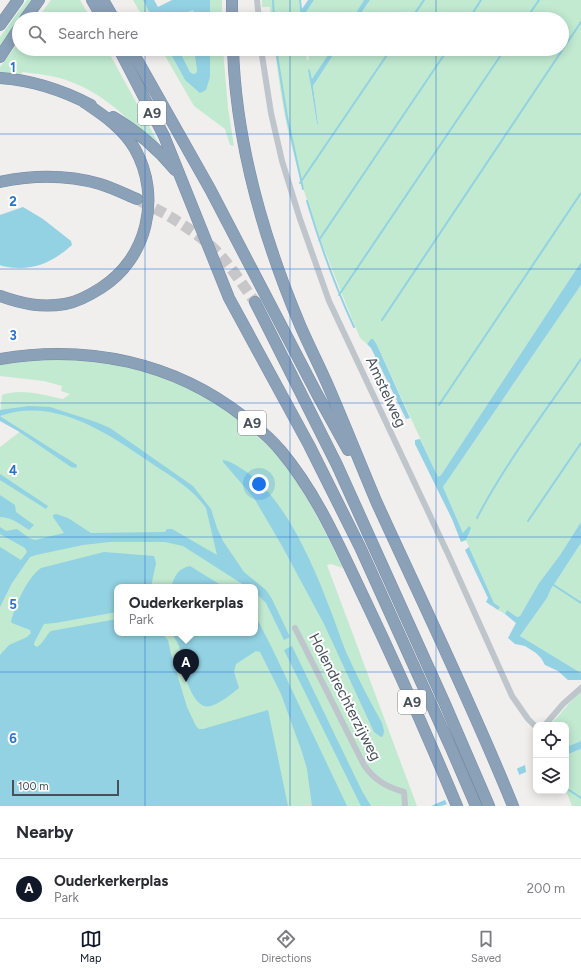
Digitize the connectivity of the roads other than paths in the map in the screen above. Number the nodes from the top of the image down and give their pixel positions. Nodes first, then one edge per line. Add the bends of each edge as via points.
1 (18, 0) edge
2 (39, 0) edge
3 (92, 0) edge
4 (103, 0) edge
5 (232, 0) edge
6 (257, 0) edge
7 (30, 12) edge
8 (99, 12) edge
9 (110, 12) edge
10 (232, 12) edge
11 (258, 12) edge
12 (0, 25) edge
13 (12, 39) edge
14 (124, 56) edge
15 (135, 56) edge
16 (233, 56) edge
17 (262, 56) edge
18 (0, 57) edge
19 (0, 78) edge
20 (84, 102) junction
21 (181, 178) junction
22 (0, 182) edge
23 (137, 199) tunnel mouth
24 (0, 296) edge
25 (255, 302) tunnel mouth
26 (0, 358) edge
27 (376, 499) junction
28 (295, 628) dead end
29 (579, 690) edge
30 (548, 722) edge
31 (533, 724) edge
32 (456, 745) junction
33 (488, 804) edge
34 (405, 806) edge
35 (457, 806) edge
36 (476, 806) edge
37 (512, 806) edge

1 - 12 highway
2 - 7 highway
3 - 8 highway
4 - 9 highway
5 - 10 highway
6 - 11 street
13 - 18 highway
14 - 21 highway, A9 via 164,136
15 - 27 highway, A9 via 210,189 317,394
16 - 27 highway, A9 via 246,153 266,236 300,326
17 - 31 street, Amstelweg via 282,161 329,301 512,696
19 - 20 highway, A9 via 54,88
20 - 21 highway, A9 via 137,132 156,148
20 - 24 highway, A9 via 122,132 134,148 143,168 148,200 147,218 139,247 120,274 107,285 80,300 41,306 15,302
21 - 32 highway, A9 via 229,298 309,445
22 - 23 highway via 22,178 70,178 100,184
25 - 32 highway, A9 via 337,465 402,607
26 - 35 highway, A9 via 59,353 106,357 139,364 193,384 220,399 256,426 281,450 322,512 390,650
27 - 37 highway, A9
28 - 34 street, Holendrechterzijweg via 364,765 376,779 404,792
29 - 30 street
32 - 33 highway, A9
32 - 36 highway, A9

